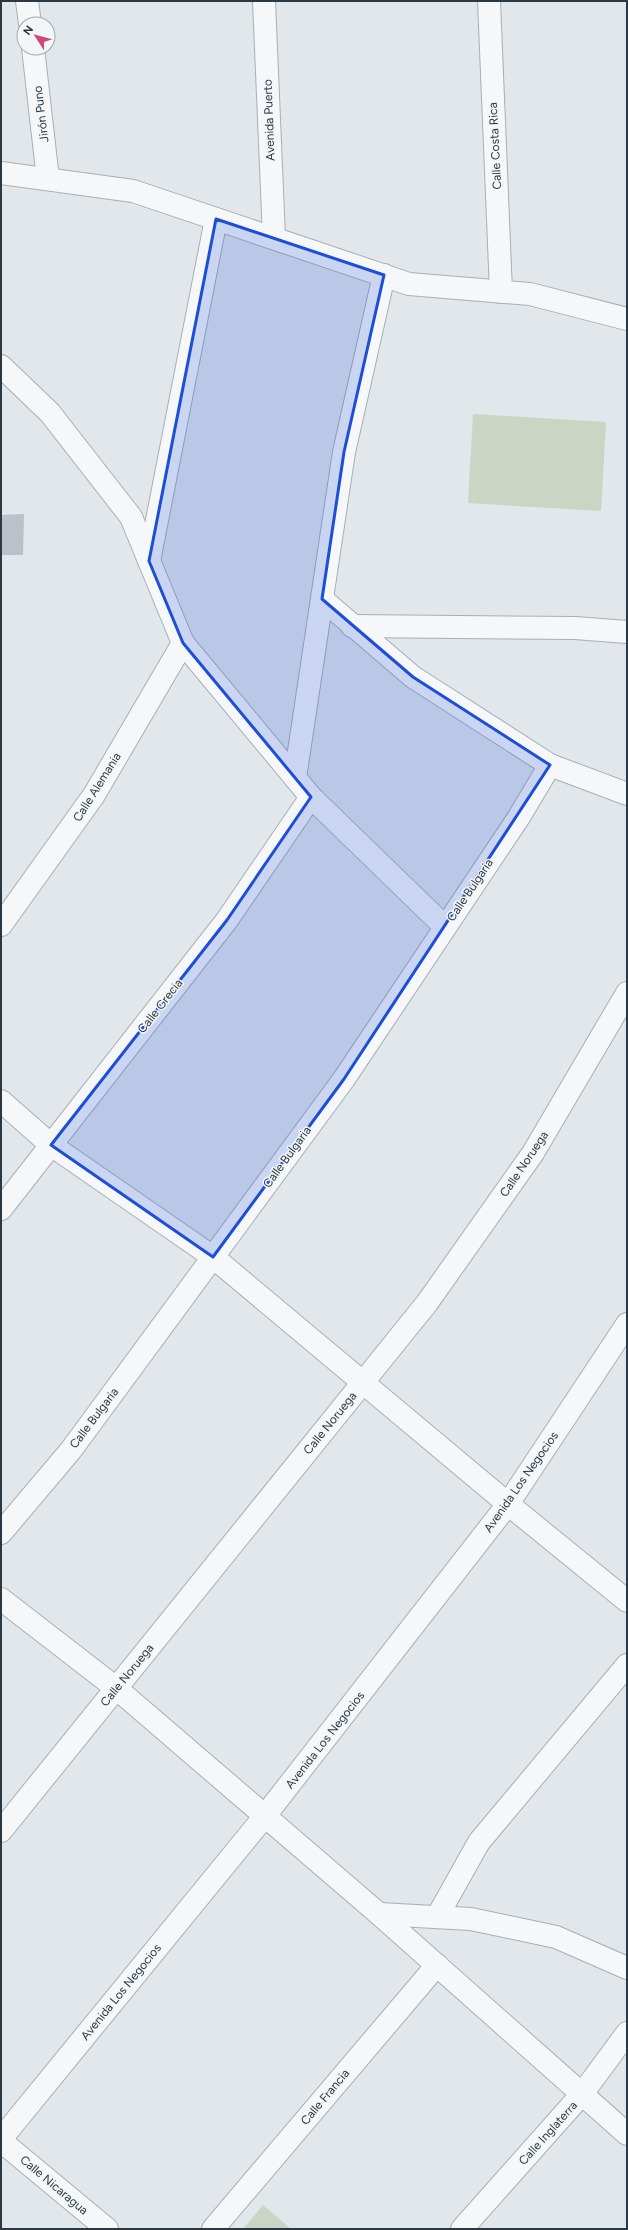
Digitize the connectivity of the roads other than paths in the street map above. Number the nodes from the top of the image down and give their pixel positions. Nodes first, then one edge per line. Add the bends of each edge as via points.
1 (27, 1) edge
2 (264, 1) edge
3 (488, 1) edge
4 (29, 16) edge
5 (34, 56) edge
6 (1, 173) edge
7 (48, 179) junction
8 (216, 219) junction
9 (274, 238) junction
10 (384, 275) junction
11 (501, 292) junction
12 (627, 319) edge
13 (1, 366) edge
14 (149, 560) junction
15 (322, 599) junction
16 (352, 626) junction
17 (627, 632) edge
18 (183, 643) junction
19 (550, 765) junction
20 (295, 778) junction
21 (627, 794) edge
22 (311, 797) junction
23 (1, 925) edge
24 (445, 928) junction
25 (627, 993) edge
26 (1, 1101) edge
27 (51, 1145) junction
28 (1, 1209) edge
29 (213, 1257) junction
30 (627, 1324) edge
31 (364, 1382) junction
32 (508, 1504) junction
33 (1, 1533) edge
34 (1, 1599) edge
35 (627, 1601) edge
36 (627, 1665) edge
37 (116, 1688) junction
38 (264, 1817) junction
39 (1, 1831) edge
40 (379, 1914) junction
41 (437, 1917) junction
42 (436, 1965) junction
43 (627, 1967) edge
44 (627, 2033) edge
45 (582, 2094) junction
46 (627, 2134) edge
47 (1, 2140) edge
48 (107, 2229) edge
49 (213, 2229) edge
50 (462, 2229) edge

1 - 4 street
2 - 9 street, Avenida Puerto
3 - 11 street, Calle Costa Rica
5 - 7 street, Jirón Puno
6 - 7 street
7 - 8 street via 132,191
8 - 9 street
8 - 14 street
9 - 10 street
10 - 11 street via 409,284
10 - 15 street via 344,452
11 - 12 street via 530,294
13 - 14 street via 50,413 131,517
14 - 18 street
15 - 16 street
15 - 20 street
16 - 17 street via 575,628
16 - 19 street via 413,677
18 - 20 street
18 - 23 street, Calle Alemania via 94,795
19 - 21 street
19 - 24 street, Calle Bulgaria via 519,817
20 - 22 street
22 - 24 street
22 - 27 street, Calle Grecia via 227,920
24 - 29 street, Calle Bulgaria via 344,1079
25 - 31 street, Calle Noruega via 533,1153 427,1303
26 - 27 street
27 - 28 street, Calle Grecia
27 - 29 street
29 - 31 street
29 - 33 street, Calle Bulgaria via 71,1450
30 - 32 street, Avenida Los Negocios
31 - 32 street
31 - 37 street, Calle Noruega
32 - 35 street
32 - 38 street, Avenida Los Negocios
34 - 37 street
36 - 41 street via 479,1842
37 - 38 street
37 - 39 street, Calle Noruega
38 - 40 street
38 - 47 street, Avenida Los Negocios
40 - 41 street
40 - 42 street
41 - 43 street via 470,1919 556,1937
42 - 45 street
42 - 49 street, Calle Francia
44 - 45 street, Calle Inglaterra
45 - 46 street
45 - 50 street, Calle Inglaterra
47 - 48 street, Calle Nicaragua

